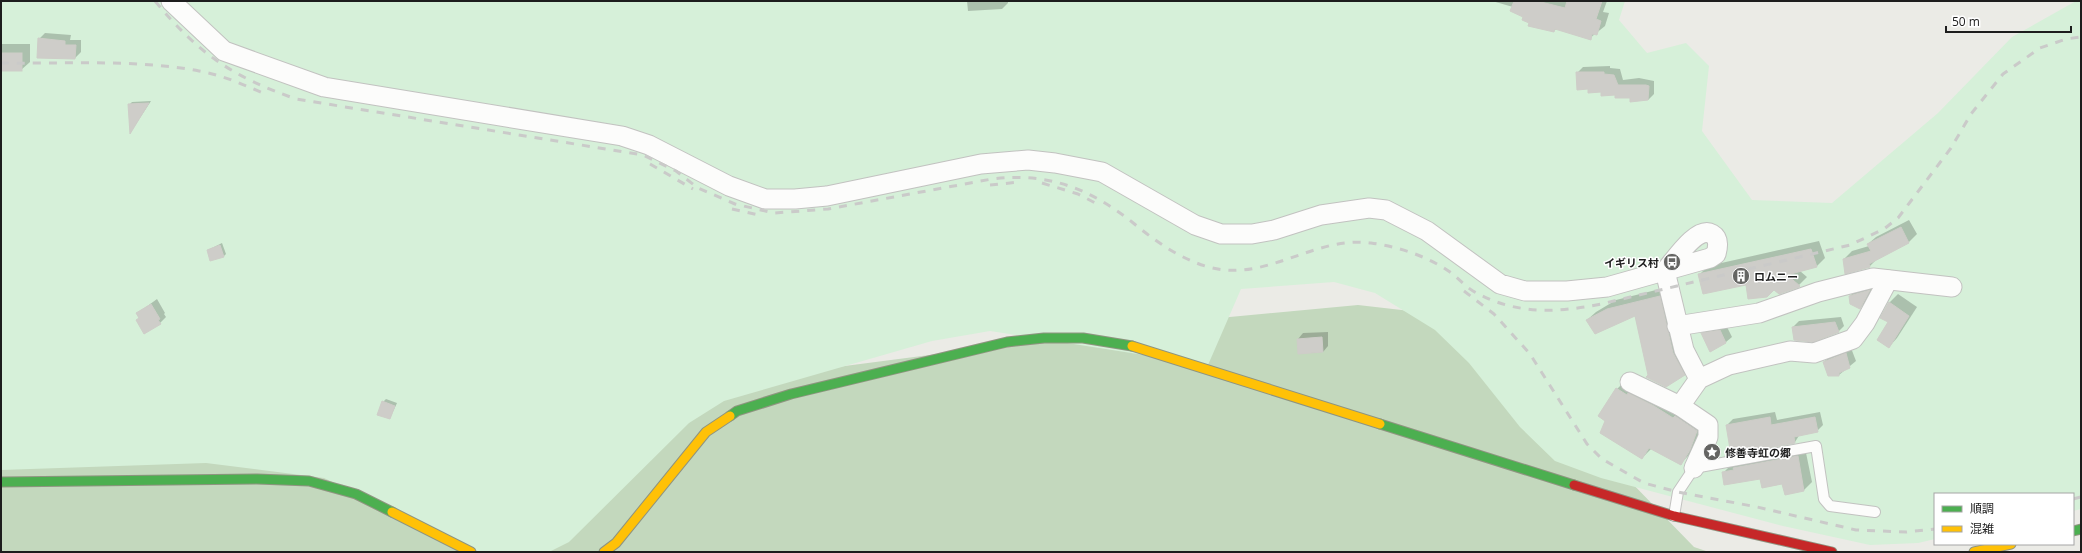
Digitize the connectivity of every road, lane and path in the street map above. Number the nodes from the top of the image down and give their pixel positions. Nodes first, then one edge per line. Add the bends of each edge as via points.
1 (170, 1) edge
2 (1888, 280) junction
3 (1952, 288) dead end
4 (1677, 326) junction
5 (1699, 379) junction
6 (1630, 382) dead end
7 (1680, 406) junction
8 (1694, 468) junction
9 (1, 482) edge
10 (1875, 512) dead end
11 (1674, 516) junction
12 (2006, 545) edge
13 (471, 552) edge
14 (604, 552) edge
15 (1832, 552) edge
16 (1974, 552) edge

1 - 4 street via 224,51 324,87 622,136 649,145 729,186 764,199 827,196 982,164 1035,161 1067,164 1102,172 1195,225 1221,234 1252,234 1322,215 1369,208 1386,210 1427,231 1500,284 1525,291 1567,291 1607,287 1665,271
2 - 3 street
2 - 4 street via 1873,278 1759,313
2 - 5 street via 1853,340 1814,353 1790,350 1746,360
4 - 5 street via 1684,350
5 - 7 street
6 - 7 street
7 - 8 street via 1708,426 1708,437
8 - 10 lane via 1816,446 1822,492 1827,503 1830,506
8 - 11 lane via 1678,492
9 - 13 street via 257,479 309,481 356,494
11 - 14 street via 1132,346 1083,338 1044,338 1007,342 791,394 737,411 706,432 616,543
11 - 15 street
12 - 16 street

